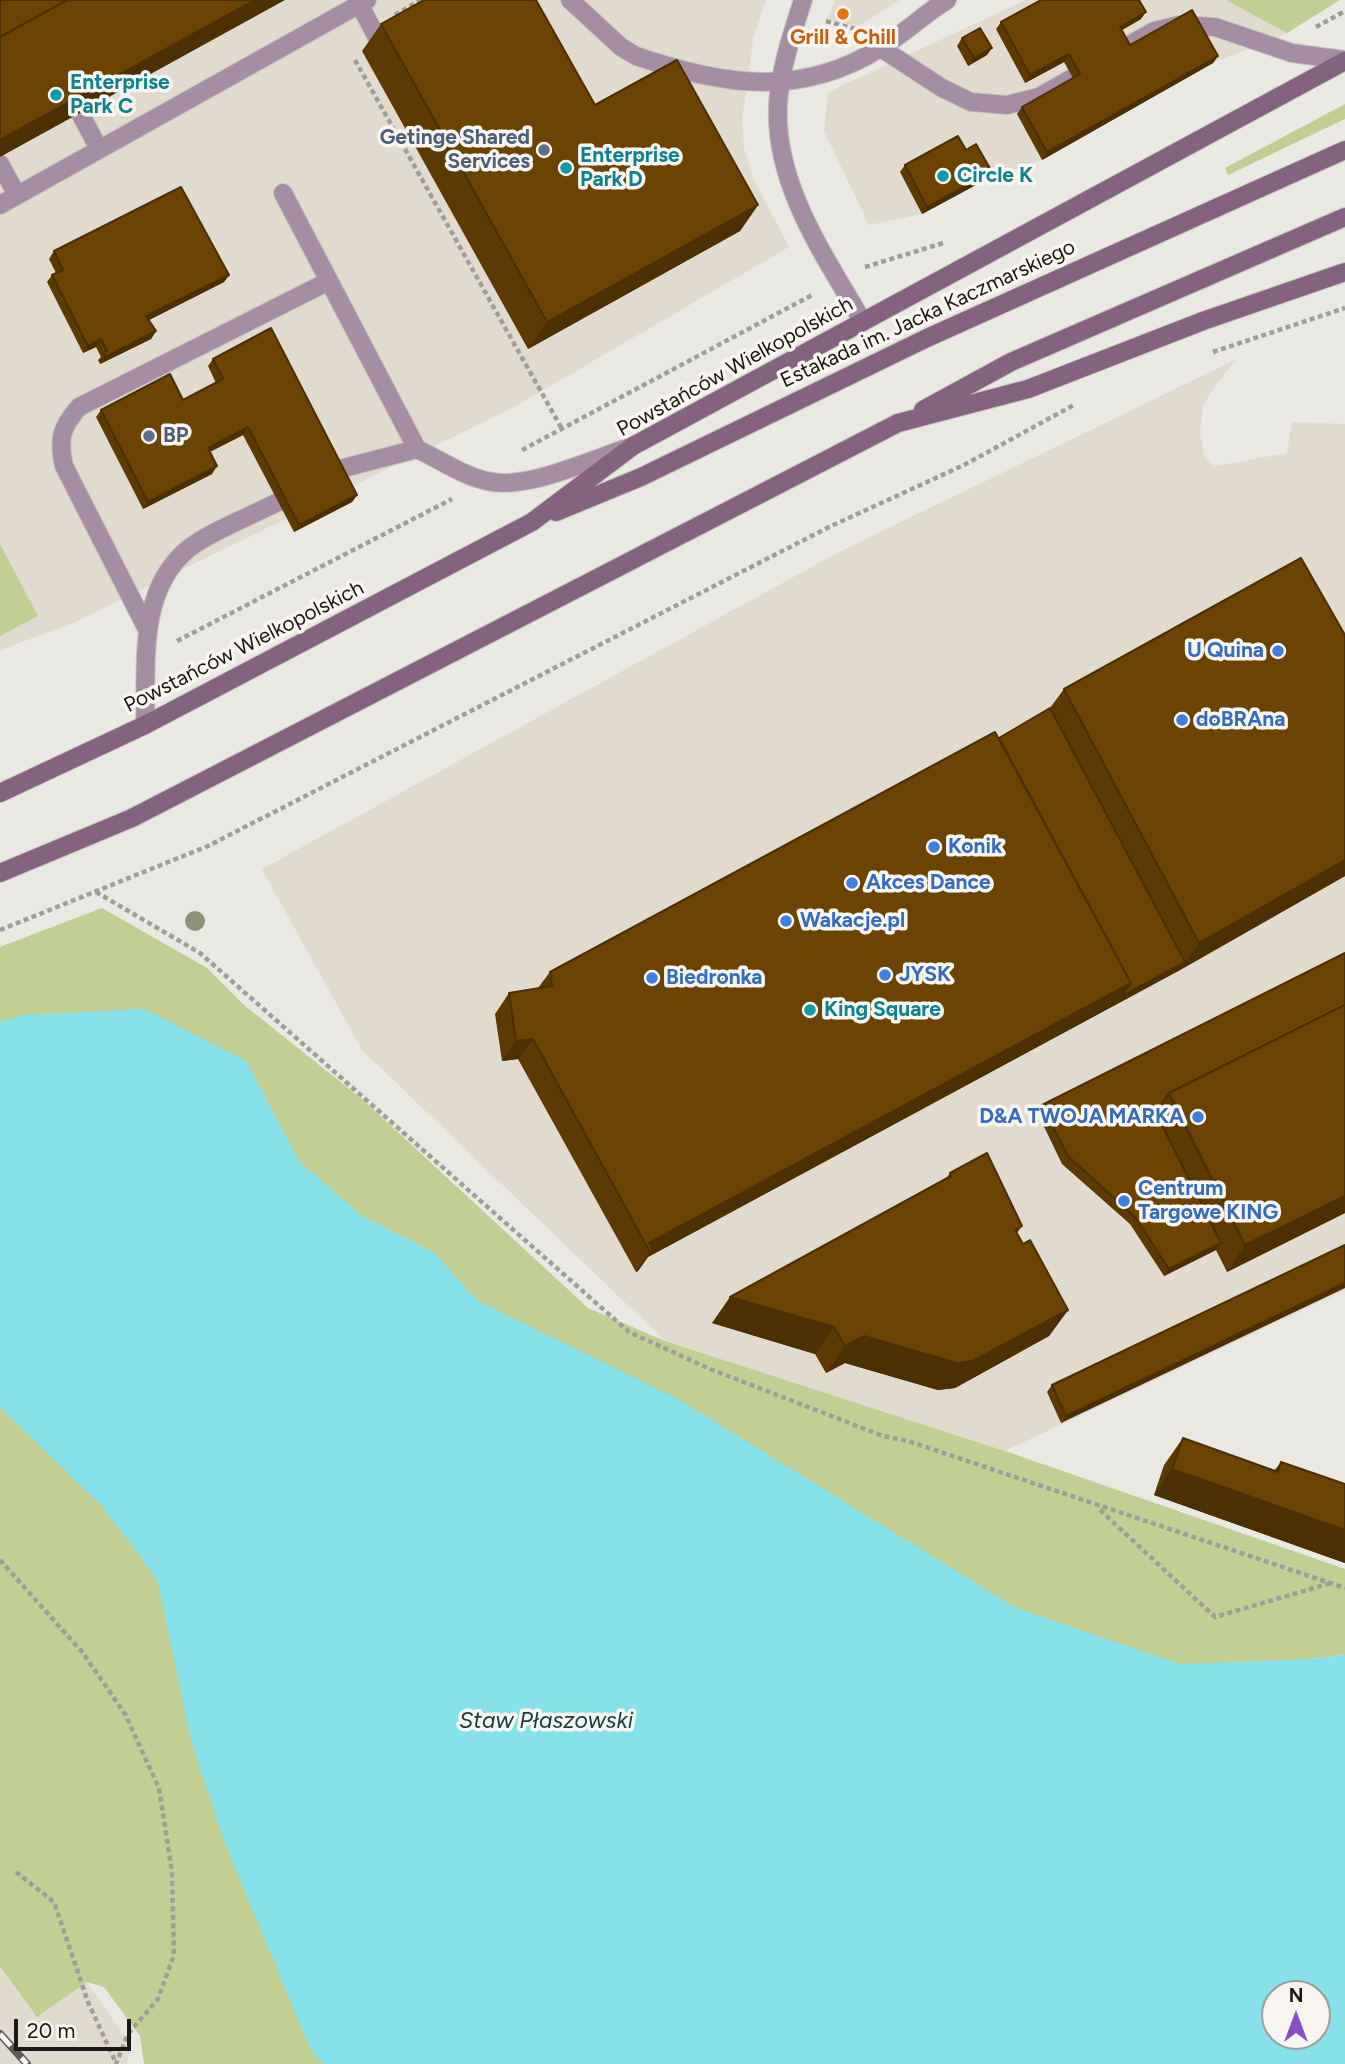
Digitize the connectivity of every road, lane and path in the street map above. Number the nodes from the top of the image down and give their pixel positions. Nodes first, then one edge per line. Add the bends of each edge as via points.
1 (570, 0) edge
2 (803, 0) edge
3 (947, 0) edge
4 (361, 1) edge
5 (822, 19) dead end
6 (860, 30) dead end
7 (379, 41) edge
8 (881, 48) junction
9 (352, 54) dead end
10 (1345, 60) edge
11 (781, 84) junction
12 (80, 113) edge
13 (99, 149) junction
14 (1345, 150) edge
15 (0, 164) edge
16 (283, 193) dead end
17 (17, 195) junction
18 (0, 205) edge
19 (1345, 217) edge
20 (956, 239) dead end
21 (858, 270) dead end
22 (1345, 272) edge
23 (329, 281) junction
24 (1345, 308) edge
25 (863, 323) junction
26 (1203, 355) dead end
27 (1084, 399) dead end
28 (898, 424) junction
29 (562, 429) dead end
30 (633, 446) junction
31 (417, 449) junction
32 (336, 470) edge
33 (278, 502) dead end
34 (532, 522) junction
35 (148, 631) junction
36 (145, 725) junction
37 (0, 793) edge
38 (0, 873) edge
39 (96, 892) junction
40 (0, 930) edge
41 (1097, 1507) junction
42 (0, 1560) edge
43 (1331, 1583) junction
44 (1345, 1588) edge
45 (16, 1872) dead end
46 (116, 2064) edge

1 - 11 street via 636,56 751,83
2 - 11 street
3 - 8 street
4 - 7 street
4 - 13 street
5 - 6 path
8 - 10 street via 971,102 1007,105 1039,97 1154,31 1179,25 1215,27 1292,53
8 - 11 street via 822,76
9 - 29 path
10 - 25 main road, Powstańców Wielkopolskich
11 - 25 street via 778,128 786,173
12 - 13 street
13 - 17 street
14 - 34 main road, Estakada im. Jacka Kaczmarskiego via 940,332 641,477
15 - 17 street
16 - 23 street
17 - 18 street
19 - 28 main road via 1011,362
20 - 21 path
22 - 28 main road via 1028,389
23 - 31 street
23 - 35 street via 79,407 67,422 59,444 64,466
24 - 26 path
25 - 30 main road, Powstańców Wielkopolskich
27 - 39 path via 964,465 818,533 208,846
28 - 38 main road via 132,818
30 - 31 street via 528,480 504,483 481,480
30 - 34 main road, Powstańców Wielkopolskich
31 - 32 street
33 - 35 street via 189,549 166,573 153,603
34 - 36 main road, Powstańców Wielkopolskich
35 - 36 street
36 - 37 main road, Powstańców Wielkopolskich
39 - 40 path
39 - 41 path via 201,953 629,1332 710,1369 883,1436
41 - 43 path
41 - 43 path via 1215,1617
42 - 46 path via 83,1653 124,1714 159,1788 172,1872 174,1955 158,1999 128,2034
43 - 44 path
45 - 46 path via 54,1902 88,2002

